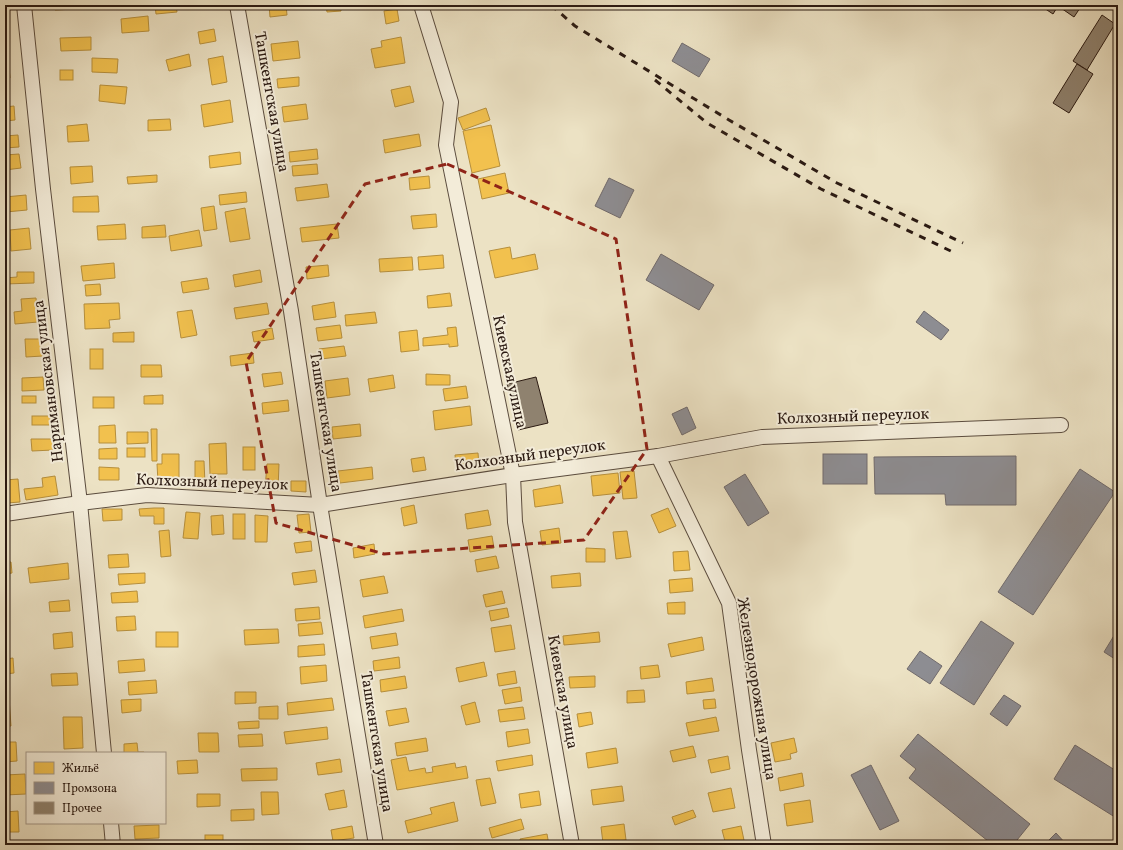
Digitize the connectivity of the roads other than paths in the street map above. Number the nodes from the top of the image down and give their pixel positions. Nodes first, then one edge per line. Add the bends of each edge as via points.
1 (24, 5) edge
2 (237, 5) edge
3 (421, 5) edge
4 (1061, 425) dead end
5 (658, 456) junction
6 (513, 475) junction
7 (80, 503) junction
8 (320, 505) junction
9 (5, 514) edge
10 (104, 752) edge
11 (111, 824) edge
12 (113, 845) edge
13 (376, 845) edge
14 (572, 845) edge
15 (764, 845) edge

1 - 7 street, Наримановская улица
2 - 8 street, Ташкентская улица via 291,311
3 - 6 street, Киевская улица via 451,102 446,145
4 - 5 street, Колхозный переулок via 762,437
5 - 6 street, Колхозный переулок
5 - 15 street, Железнодорожная улица via 729,603
6 - 8 street, Колхозный переулок
6 - 14 street, Киевская улица via 514,522
7 - 8 street, Колхозный переулок via 147,495
7 - 9 street, Колхозный переулок
7 - 10 street, Наримановская улица
8 - 13 street, Ташкентская улица
11 - 12 street

